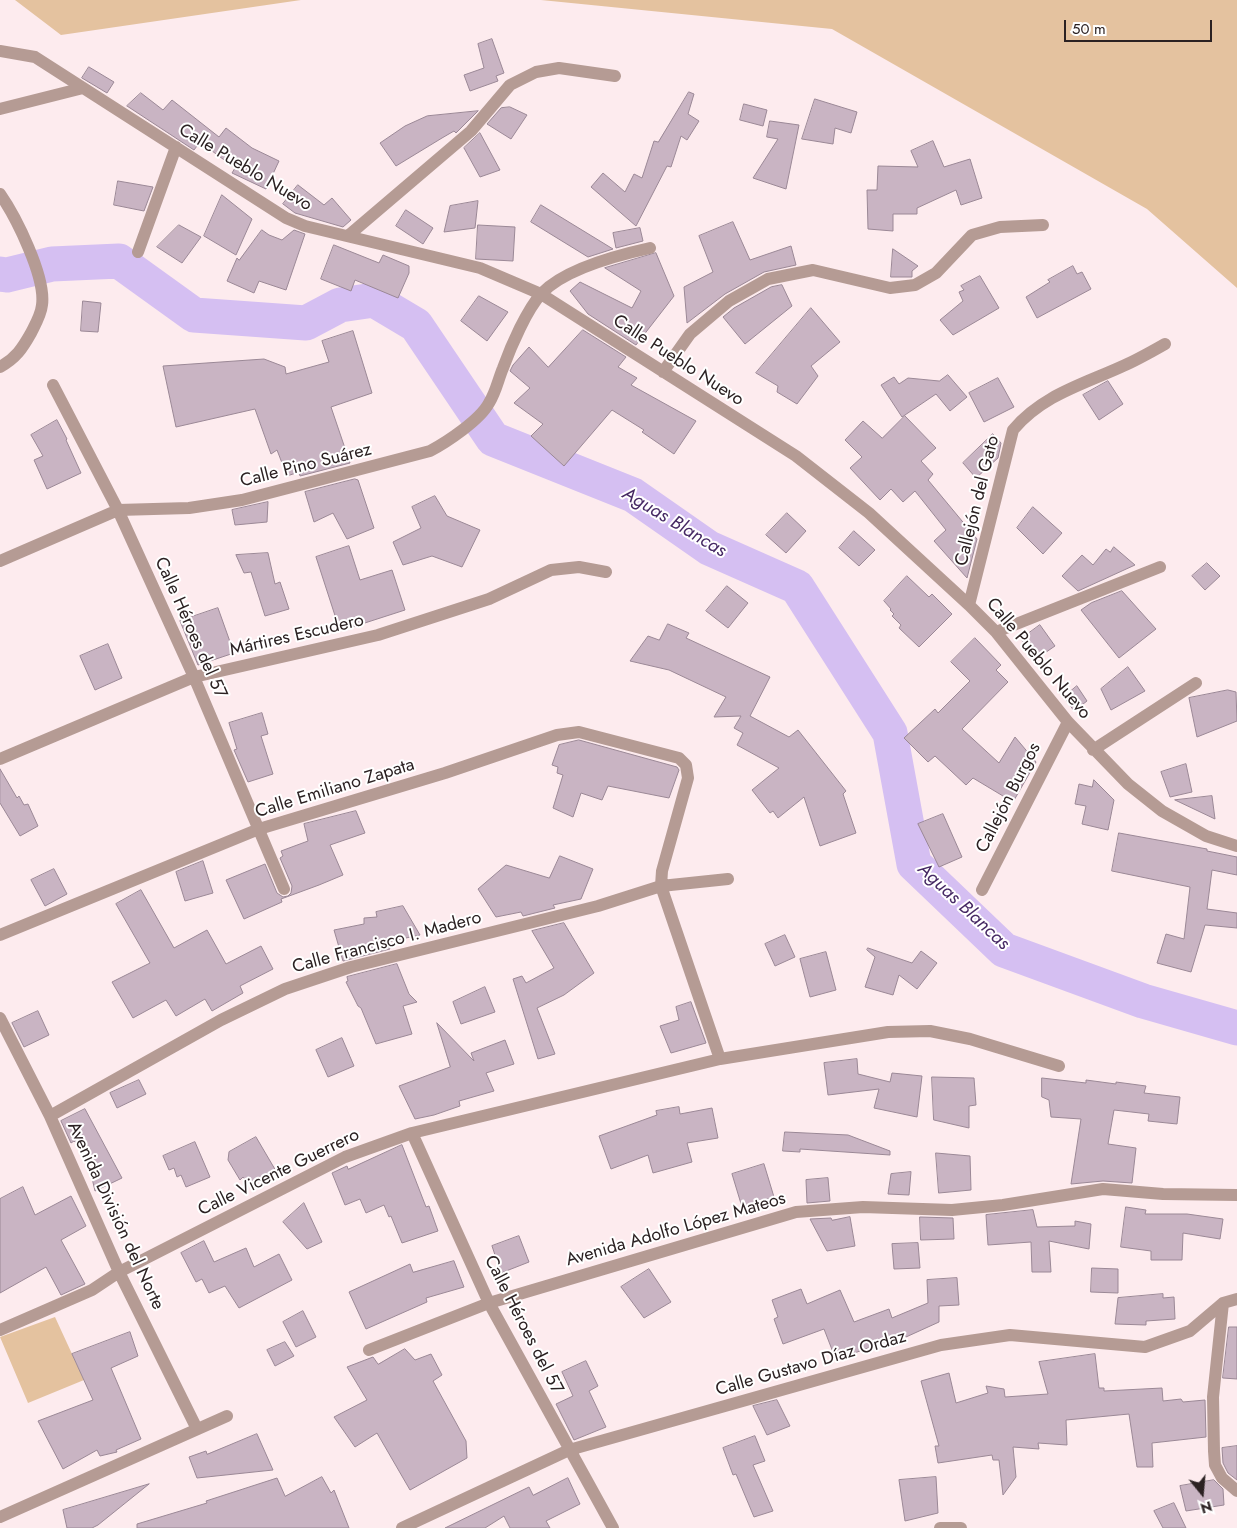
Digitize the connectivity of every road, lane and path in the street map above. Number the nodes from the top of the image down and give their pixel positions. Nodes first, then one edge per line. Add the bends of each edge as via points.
1 (0, 51) edge
2 (616, 76) dead end
3 (83, 88) junction
4 (0, 109) edge
5 (176, 147) junction
6 (0, 194) edge
7 (1043, 225) dead end
8 (349, 235) junction
9 (650, 248) dead end
10 (138, 252) dead end
11 (541, 294) junction
12 (1165, 344) dead end
13 (0, 367) edge
14 (662, 372) junction
15 (53, 385) dead end
16 (118, 510) junction
17 (0, 560) edge
18 (1160, 568) dead end
19 (606, 572) dead end
20 (969, 605) junction
21 (996, 632) junction
22 (194, 677) junction
23 (1196, 683) dead end
24 (1068, 722) junction
25 (1093, 750) junction
26 (0, 759) edge
27 (259, 829) junction
28 (1237, 846) edge
29 (728, 879) dead end
30 (662, 886) junction
31 (284, 889) dead end
32 (982, 890) dead end
33 (0, 935) edge
34 (0, 1018) edge
35 (720, 1059) junction
36 (1059, 1066) dead end
37 (50, 1116) junction
38 (412, 1132) junction
39 (1237, 1195) edge
40 (119, 1272) junction
41 (1237, 1299) edge
42 (1223, 1303) junction
43 (488, 1304) junction
44 (0, 1330) edge
45 (369, 1350) dead end
46 (227, 1416) dead end
47 (196, 1429) junction
48 (569, 1450) junction
49 (1237, 1491) edge
50 (0, 1517) edge
51 (402, 1528) edge
52 (613, 1528) edge
53 (940, 1528) edge
54 (961, 1528) edge

1 - 3 street, Calle Pueblo Nuevo via 36,57
2 - 8 street via 560,68 536,72 510,86 471,131
3 - 4 street
3 - 5 street, Calle Pueblo Nuevo
5 - 8 street, Calle Pueblo Nuevo via 286,218 306,226
5 - 10 street
6 - 13 street via 15,216 32,259 40,280 42,304 20,353
7 - 14 street via 1000,227 972,235 936,273 915,286 890,288 812,270 768,279 729,301 690,334
8 - 11 street, Calle Pueblo Nuevo via 480,268
9 - 11 street via 614,256 561,278
11 - 14 street, Calle Pueblo Nuevo
11 - 16 street, Calle Pino Suárez via 514,340 488,406 449,441 430,451 242,500 189,508
12 - 20 street, Callejón del Gato via 1124,366 1064,390 1013,430
14 - 20 street, Calle Pueblo Nuevo via 796,456 869,513
15 - 16 street, Calle Héroes del 57
16 - 17 street, Calle Pino Suárez
16 - 22 street, Calle Héroes del 57
18 - 21 street
19 - 22 street, Mártires Escudero via 579,567 551,570 489,599 378,635
20 - 21 street, Calle Pueblo Nuevo
21 - 24 street, Calle Pueblo Nuevo
22 - 26 street, Mártires Escudero
22 - 27 street, Calle Héroes del 57
23 - 25 street
24 - 25 street, Calle Pueblo Nuevo
24 - 32 street, Callejón Burgos
25 - 28 street, Calle Pueblo Nuevo via 1162,811 1206,836
27 - 30 street, Calle Emiliano Zapata via 445,774 557,735 579,732 679,758 686,765 688,778 662,871
27 - 31 street, Calle Héroes del 57
27 - 33 street, Calle Emiliano Zapata
29 - 30 street, Calle Francisco I. Madero
30 - 35 street
30 - 37 street, Calle Francisco I. Madero via 598,906 351,967 285,989 221,1020
34 - 37 street, Avenida División del Norte
35 - 36 street, Calle Vicente Guerrero via 888,1032 930,1031 970,1039
35 - 38 street, Calle Vicente Guerrero
37 - 40 street, Avenida División del Norte
38 - 40 street, Calle Vicente Guerrero via 345,1157
38 - 43 street, Calle Héroes del 57
39 - 43 street, Avenida Adolfo López Mateos via 1171,1195 1104,1189 952,1210 864,1207 796,1212
40 - 44 street, Calle Vicente Guerrero via 92,1290
40 - 47 street, Avenida División del Norte
41 - 42 street, Calle Gustavo Díaz Ordaz
42 - 48 street, Calle Gustavo Díaz Ordaz via 1190,1331 1145,1347 1010,1335 941,1346
42 - 49 street via 1212,1397 1215,1465 1222,1478
43 - 45 street, Avenida Adolfo López Mateos
43 - 48 street, Calle Héroes del 57
46 - 47 street
47 - 50 street
48 - 51 street, Calle Gustavo Díaz Ordaz
48 - 52 street, Calle Héroes del 57
53 - 54 street

